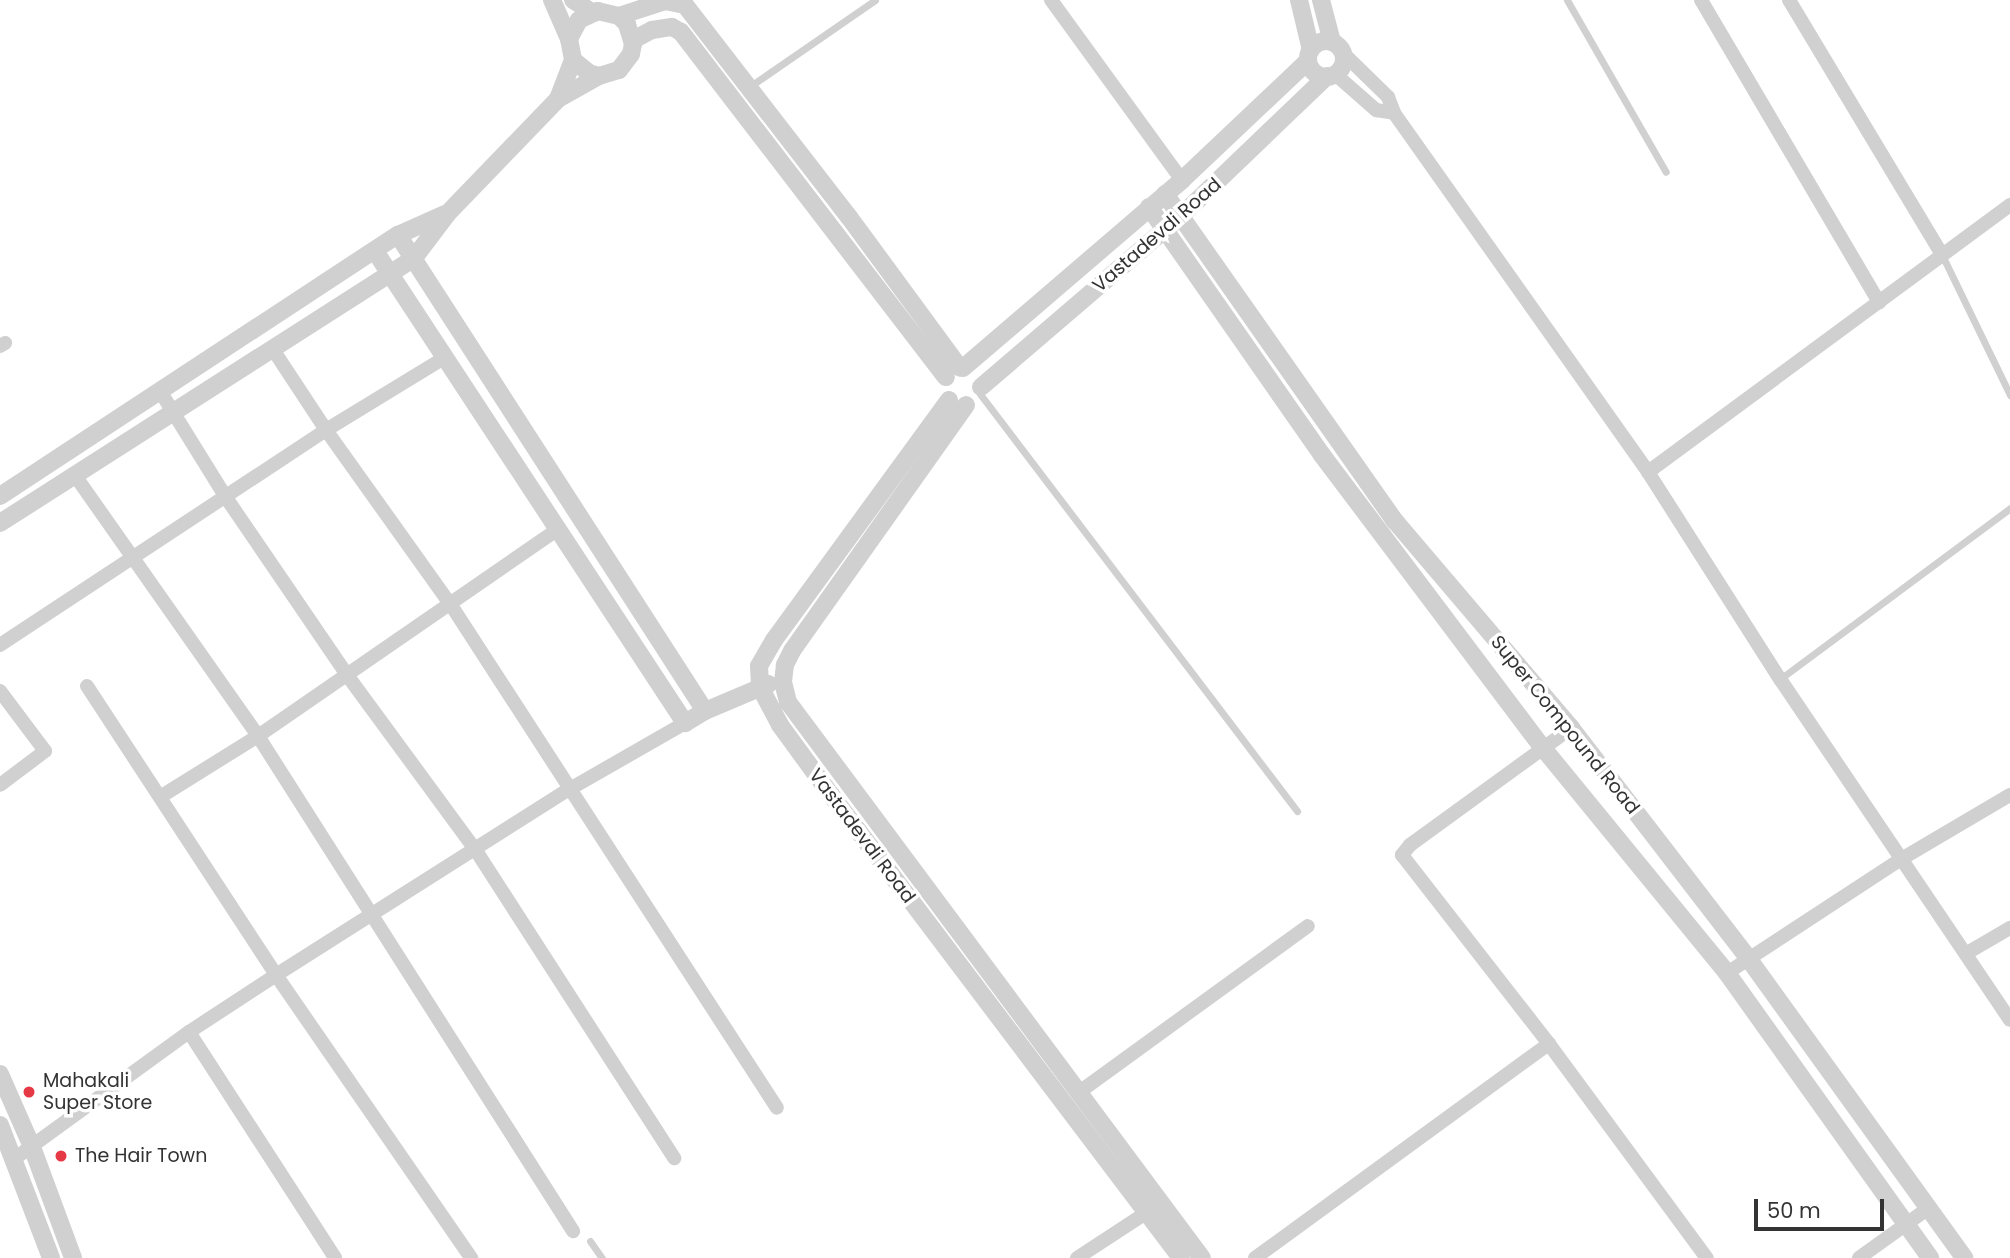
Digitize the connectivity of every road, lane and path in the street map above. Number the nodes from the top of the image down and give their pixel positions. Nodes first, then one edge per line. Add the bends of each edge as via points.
1 (552, 0) edge
2 (573, 0) edge
3 (875, 0) edge
4 (1051, 0) edge
5 (1299, 0) edge
6 (1321, 0) edge
7 (1567, 0) edge
8 (1701, 0) edge
9 (1790, 0) edge
10 (593, 13) junction
11 (619, 16) junction
12 (569, 39) junction
13 (633, 40) junction
14 (1338, 48) junction
15 (1310, 55) junction
16 (573, 60) junction
17 (1331, 75) junction
18 (598, 76) junction
19 (749, 87) junction
20 (558, 99) junction
21 (1395, 113) junction
22 (1665, 172) dead end
23 (1182, 180) junction
24 (1166, 194) junction
25 (2010, 205) edge
26 (1149, 207) junction
27 (448, 213) junction
28 (1182, 215) junction
29 (1165, 229) junction
30 (398, 235) junction
31 (374, 251) junction
32 (1942, 255) junction
33 (414, 258) junction
34 (389, 274) junction
35 (1879, 302) junction
36 (272, 348) junction
37 (444, 358) junction
38 (957, 371) junction
39 (160, 391) junction
40 (2010, 395) edge
41 (969, 396) junction
42 (172, 412) junction
43 (326, 430) junction
44 (1648, 472) junction
45 (74, 474) junction
46 (0, 496) edge
47 (225, 496) junction
48 (2010, 508) edge
49 (0, 523) edge
50 (559, 528) junction
51 (132, 558) junction
52 (451, 605) junction
53 (0, 645) edge
54 (347, 675) junction
55 (1780, 679) junction
56 (783, 680) junction
57 (87, 686) dead end
58 (760, 687) junction
59 (0, 691) edge
60 (705, 711) junction
61 (685, 723) junction
62 (1571, 729) junction
63 (258, 736) junction
64 (1543, 748) junction
65 (0, 785) edge
66 (568, 790) junction
67 (2010, 795) edge
68 (160, 797) junction
69 (1297, 811) dead end
70 (475, 849) junction
71 (1903, 858) junction
72 (373, 914) junction
73 (1308, 926) dead end
74 (2010, 928) edge
75 (1967, 953) junction
76 (1748, 958) junction
77 (1727, 973) junction
78 (276, 975) junction
79 (2010, 1020) edge
80 (189, 1032) junction
81 (1549, 1044) junction
82 (0, 1074) edge
83 (1078, 1093) junction
84 (777, 1108) dead end
85 (0, 1125) edge
86 (32, 1147) junction
87 (674, 1158) dead end
88 (14, 1159) junction
89 (1930, 1206) junction
90 (1154, 1208) junction
91 (1906, 1224) junction
92 (573, 1231) dead end
93 (590, 1241) dead end
94 (51, 1258) edge
95 (73, 1258) edge
96 (335, 1258) edge
97 (471, 1258) edge
98 (602, 1258) edge
99 (1077, 1258) edge
100 (1181, 1258) edge
101 (1202, 1258) edge
102 (1255, 1258) edge
103 (1707, 1258) edge
104 (1859, 1258) edge
105 (1930, 1258) edge
106 (1964, 1258) edge

1 - 12 street
2 - 10 street
3 - 19 lane
4 - 23 street
5 - 15 street
6 - 14 street
7 - 22 lane
8 - 35 street
9 - 32 street
10 - 11 street
10 - 12 street via 579,20
11 - 13 street
11 - 19 street via 665,1 685,5
12 - 16 street
13 - 18 street via 626,63 609,75
13 - 38 street via 652,30 672,27 681,32
14 - 15 street via 1320,42
14 - 17 street via 1343,65
14 - 21 street via 1388,97
15 - 17 street via 1313,72
15 - 23 street, Vastadevdi Road
16 - 18 street
16 - 20 street
17 - 21 street via 1376,110
17 - 28 street, Vastadevdi Road
18 - 20 street
19 - 38 street
20 - 27 street
21 - 44 street
23 - 24 street, Vastadevdi Road
24 - 26 street, Vastadevdi Road
24 - 28 street, Super Compound Road
25 - 32 street
26 - 29 street, Super Compound Road
26 - 38 street, Vastadevdi Road
27 - 30 street
27 - 33 street
28 - 29 street, Vastadevdi Road
28 - 62 street, Super Compound Road via 1395,521
29 - 41 street, Vastadevdi Road
29 - 64 street, Super Compound Road via 1322,455
30 - 31 street
30 - 33 street
31 - 34 street
31 - 39 street
32 - 35 street
32 - 40 lane
33 - 34 street
33 - 60 street
34 - 36 street
34 - 37 street
35 - 44 street
36 - 42 street
36 - 43 street
37 - 43 street
37 - 50 street
38 - 41 street via 978,376
38 - 41 street via 944,389
39 - 42 street
39 - 46 street
41 - 56 street, Vastadevdi Road via 792,651
41 - 58 street, Vastadevdi Road via 774,640 760,666
41 - 69 lane
42 - 45 street
42 - 47 street
43 - 47 street
43 - 52 street
44 - 55 street
45 - 49 street
45 - 51 street
47 - 51 street
47 - 54 street
48 - 55 lane
50 - 52 street
50 - 61 street
51 - 53 street
51 - 63 street
52 - 54 street
52 - 66 street
54 - 63 street
54 - 70 street
55 - 71 street
56 - 58 street
56 - 83 street, Vastadevdi Road via 797,718
57 - 68 street
58 - 60 street
58 - 90 street, Vastadevdi Road via 780,725 831,795
59 - 65 street via 44,751
60 - 61 street
61 - 66 street
62 - 64 street
62 - 76 street, Super Compound Road
63 - 68 street
63 - 72 street
64 - 77 street, Super Compound Road
64 - 81 street via 1402,855
66 - 70 street
66 - 84 street
67 - 71 street
68 - 78 street
70 - 72 street
70 - 87 street
71 - 75 street
71 - 76 street
72 - 78 street
72 - 92 street
73 - 83 street
74 - 75 street
75 - 79 street
76 - 77 street
76 - 89 street, Super Compound Road
77 - 91 street, Super Compound Road
78 - 80 street
78 - 97 street
80 - 86 street
80 - 96 street
81 - 102 street
81 - 103 street
82 - 86 street
83 - 90 street, Vastadevdi Road
85 - 88 street
86 - 88 street
86 - 95 street
88 - 94 street
89 - 91 street
89 - 106 street, Super Compound Road
90 - 99 street
90 - 100 street, Vastadevdi Road
90 - 101 street, Vastadevdi Road
91 - 104 street
91 - 105 street, Super Compound Road
93 - 98 lane

